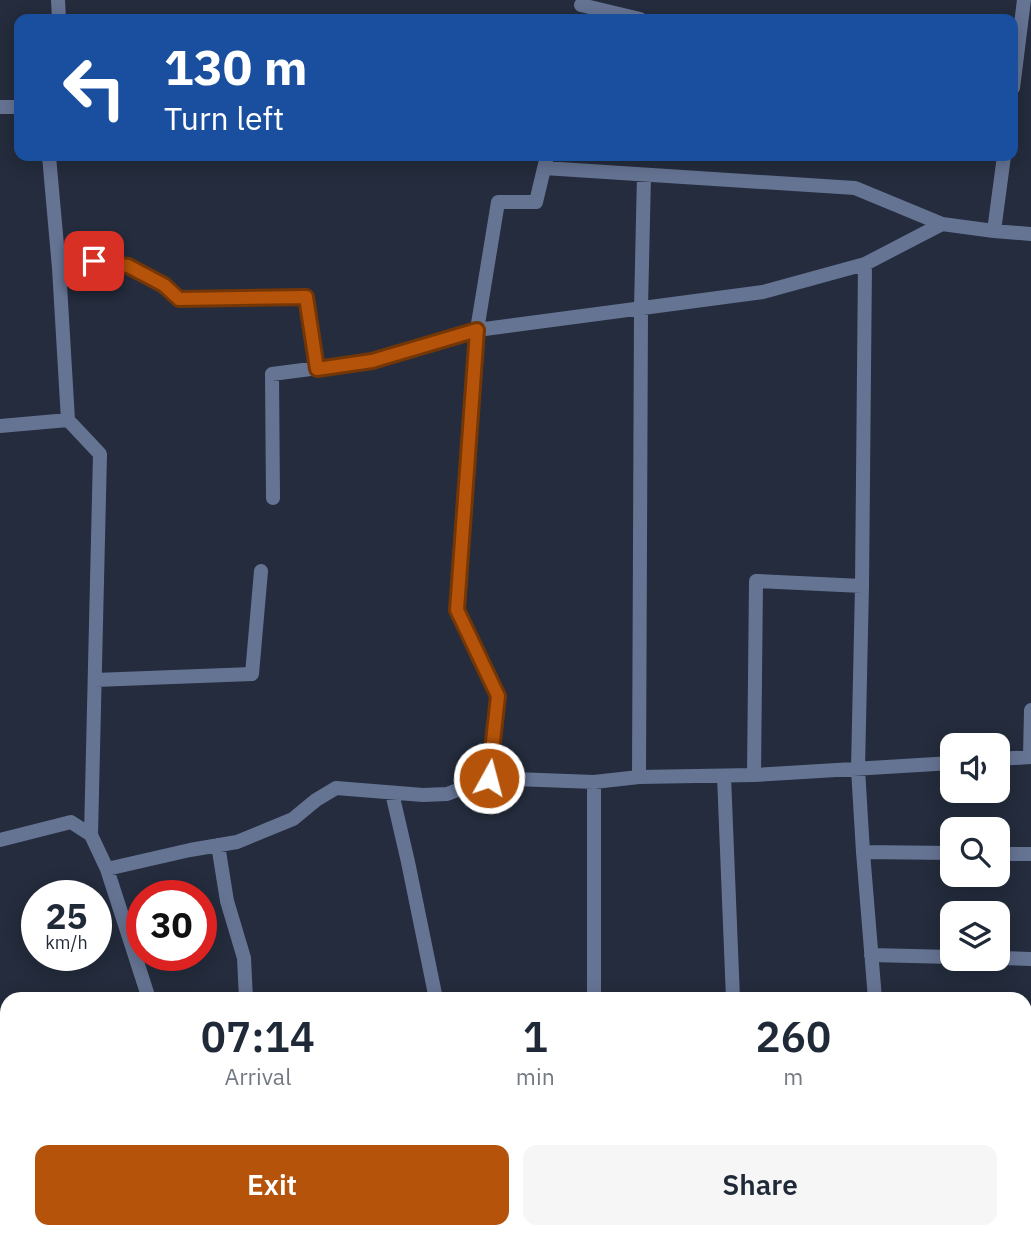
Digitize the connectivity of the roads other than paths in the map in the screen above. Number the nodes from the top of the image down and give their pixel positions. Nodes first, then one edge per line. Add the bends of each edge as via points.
1 (1024, 0) edge
2 (580, 8) edge
3 (613, 14) edge
4 (1026, 24) edge
5 (1018, 63) edge
6 (49, 161) edge
7 (1003, 161) edge
8 (546, 162) edge
9 (644, 175) junction
10 (942, 224) junction
11 (994, 231) junction
12 (1031, 234) edge
13 (865, 264) junction
14 (60, 268) junction
15 (641, 308) junction
16 (477, 330) junction
17 (317, 369) junction
18 (68, 420) junction
19 (0, 426) edge
20 (272, 498) dead end
21 (261, 571) dead end
22 (862, 586) junction
23 (95, 680) junction
24 (1031, 710) edge
25 (1031, 757) edge
26 (1010, 758) edge
27 (940, 763) edge
28 (858, 769) junction
29 (754, 775) junction
30 (724, 776) junction
31 (639, 777) junction
32 (489, 778) junction
33 (594, 782) junction
34 (391, 793) junction
35 (91, 835) junction
36 (0, 840) edge
37 (218, 845) junction
38 (863, 852) junction
39 (940, 853) edge
40 (1010, 854) edge
41 (1031, 854) edge
42 (107, 869) junction
43 (871, 955) junction
44 (940, 957) edge
45 (1010, 958) edge
46 (1031, 959) edge
47 (147, 992) edge
48 (246, 992) edge
49 (435, 992) edge
50 (594, 992) edge
51 (733, 992) edge
52 (874, 992) edge

1 - 4 street
2 - 3 street
4 - 5 street
6 - 14 street
7 - 11 street
8 - 9 street
8 - 16 street via 536,202 498,202
9 - 10 street via 855,188
9 - 15 street
10 - 11 street
10 - 13 street
11 - 12 street
13 - 15 street via 763,292
13 - 22 street
14 - 17 street via 94,261 128,266 164,285 179,299 306,297
14 - 18 street
15 - 16 street
15 - 31 street
16 - 17 street via 372,361
16 - 32 street via 457,610 498,696
17 - 20 street via 272,374
18 - 19 street
18 - 23 street via 100,454
21 - 23 street via 252,674
22 - 28 street
22 - 29 street via 757,581
23 - 35 street
24 - 25 street
25 - 26 street
27 - 28 street
28 - 29 street
28 - 38 street
29 - 30 street
30 - 31 street
30 - 51 street
31 - 33 street
32 - 33 street
32 - 34 street via 447,794
33 - 50 street
34 - 37 street via 336,788 293,819
34 - 49 street
35 - 36 street via 71,822
35 - 42 street
37 - 42 street
37 - 48 street via 227,901 244,958
38 - 39 street
38 - 43 street
40 - 41 street
42 - 47 street
43 - 44 street
43 - 52 street
45 - 46 street

